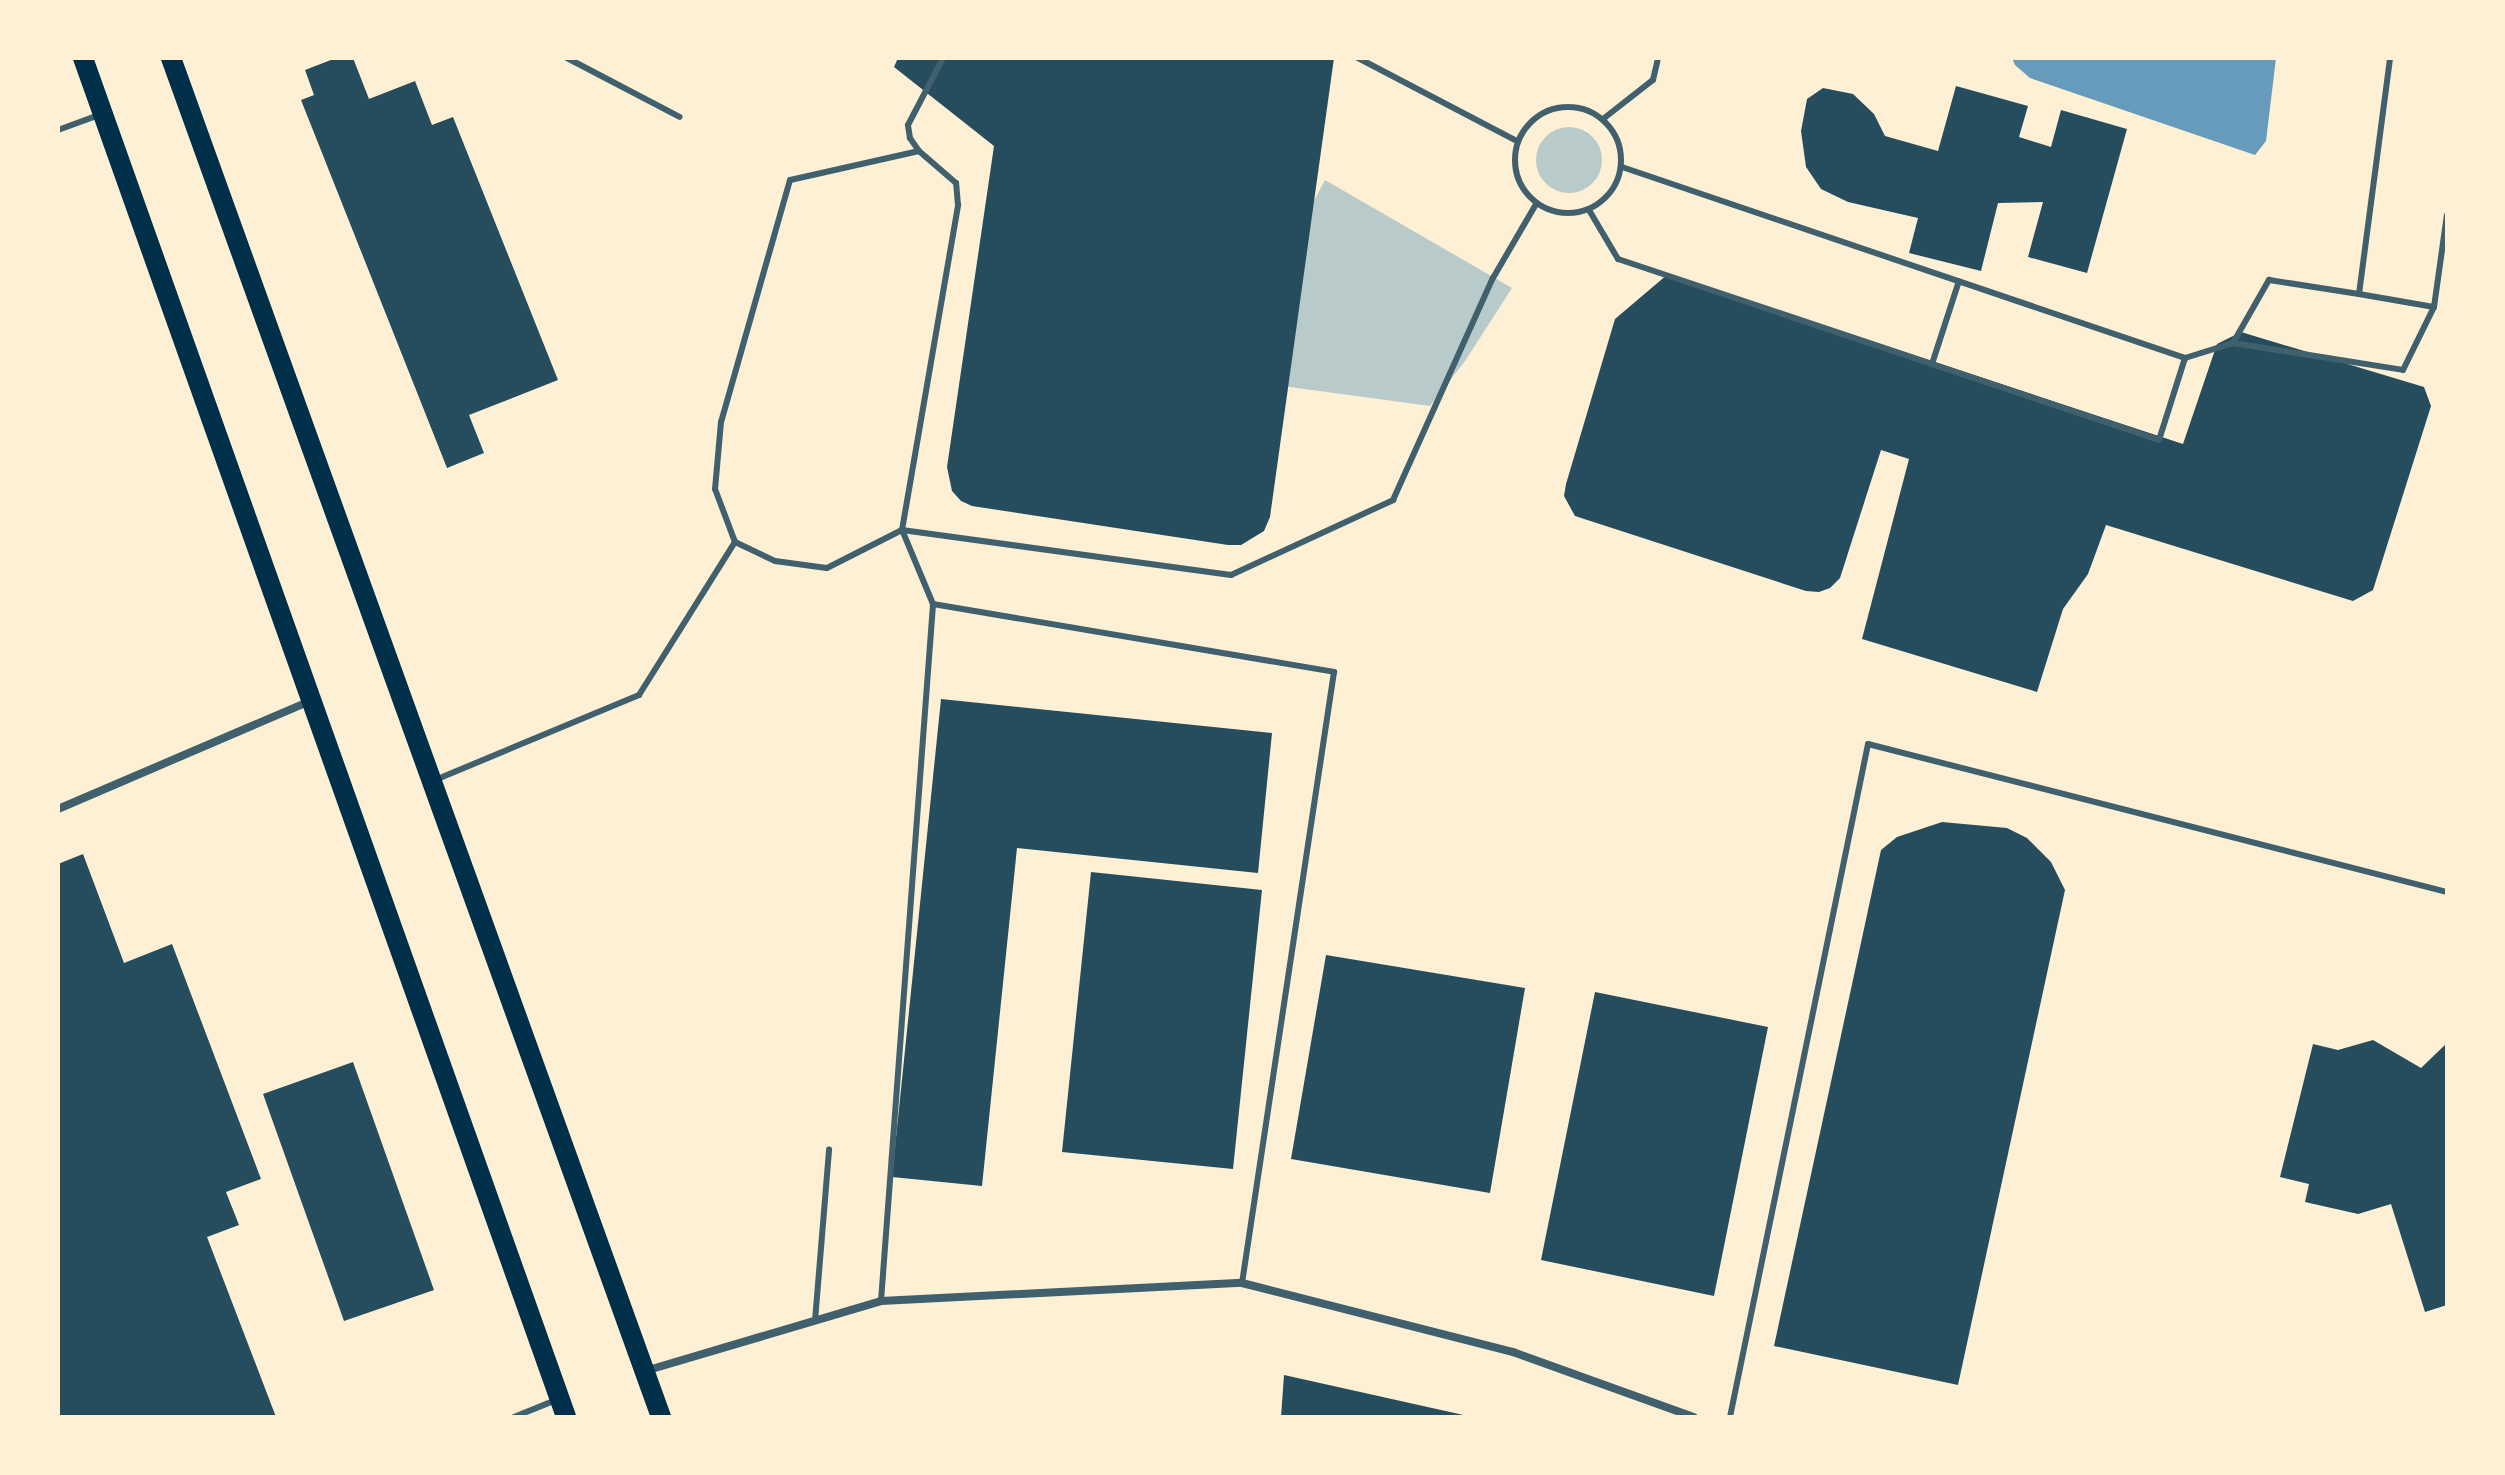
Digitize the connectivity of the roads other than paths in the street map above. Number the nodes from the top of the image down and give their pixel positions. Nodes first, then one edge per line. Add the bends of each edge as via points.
1 (83, 58) edge
2 (171, 58) edge
3 (567, 58) edge
4 (943, 58) edge
5 (1358, 58) edge
6 (1658, 58) edge
7 (2390, 58) edge
8 (103, 114) junction
9 (680, 117) dead end
10 (1603, 119) junction
11 (58, 130) edge
12 (1517, 141) junction
13 (919, 151) junction
14 (1622, 167) junction
15 (1536, 204) junction
16 (1589, 210) junction
17 (2447, 215) edge
18 (1959, 281) junction
19 (2359, 294) junction
20 (2434, 307) junction
21 (2233, 343) junction
22 (2185, 358) junction
23 (1932, 364) junction
24 (902, 530) junction
25 (735, 542) junction
26 (933, 604) junction
27 (311, 701) junction
28 (432, 782) junction
29 (58, 809) edge
30 (2447, 892) edge
31 (829, 1150) dead end
32 (1242, 1283) junction
33 (881, 1301) junction
34 (815, 1321) junction
35 (644, 1371) junction
36 (562, 1408) edge
37 (514, 1417) edge
38 (661, 1417) edge
39 (1694, 1417) edge
40 (1730, 1417) edge

1 - 8 main road
2 - 28 main road
3 - 9 lane
4 - 13 lane via 908,125
5 - 12 lane
6 - 10 lane via 1653,80
7 - 19 lane
8 - 11 lane
8 - 27 main road
10 - 12 lane via 1572,107 1554,108 1526,127
10 - 14 lane via 1621,148
12 - 15 lane via 1516,175
13 - 24 lane via 956,183 958,205
13 - 25 lane via 790,180 721,422 715,489
14 - 16 lane via 1605,200
14 - 18 lane
15 - 16 lane via 1553,212
15 - 24 lane via 1493,278 1393,500 1231,575
16 - 23 lane via 1618,259
17 - 20 lane
18 - 22 lane
18 - 23 lane
19 - 20 lane
19 - 21 lane via 2269,280
20 - 21 lane via 2403,370
21 - 22 lane
22 - 23 lane via 2159,440
24 - 25 lane via 827,568 775,561
24 - 26 lane
25 - 28 lane via 639,695
26 - 32 lane via 1334,672
26 - 33 lane
27 - 29 street
27 - 36 main road
28 - 35 main road
30 - 40 lane via 1868,744
31 - 34 lane
32 - 33 street
32 - 39 street via 1513,1352
33 - 34 street
34 - 35 street
35 - 38 main road
36 - 37 lane

